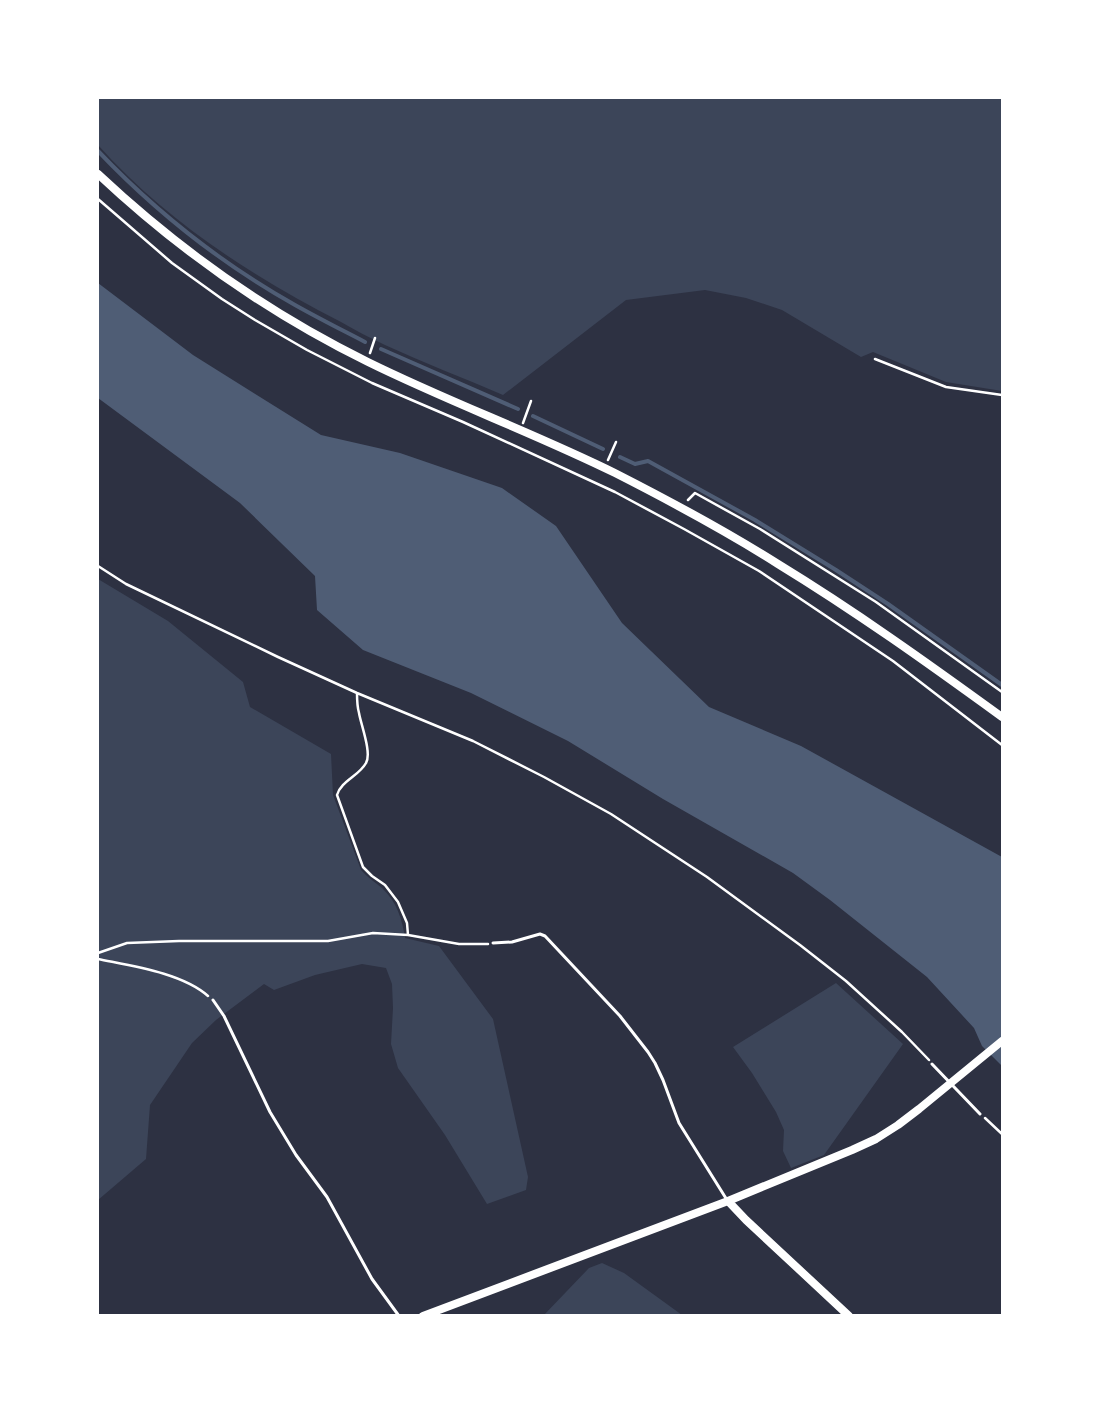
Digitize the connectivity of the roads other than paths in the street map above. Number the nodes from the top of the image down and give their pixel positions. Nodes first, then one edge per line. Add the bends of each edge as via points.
1 (98, 174) edge
2 (1002, 717) edge
3 (493, 944) road end
4 (213, 1000) road end
5 (1002, 1041) edge
6 (932, 1064) road end
7 (952, 1082) junction
8 (980, 1114) road end
9 (728, 1201) junction
10 (399, 1316) edge
11 (424, 1316) edge
12 (849, 1316) edge

1 - 2 street via 163,231 286,317 367,361 605,468 682,509 825,593
3 - 9 lane via 540,934 545,936 620,1016 655,1063 679,1123
4 - 10 lane via 224,1016 270,1112 327,1197 372,1279
5 - 7 street
6 - 7 lane
7 - 8 lane
7 - 9 street via 919,1110 876,1139
9 - 11 street
9 - 12 street

